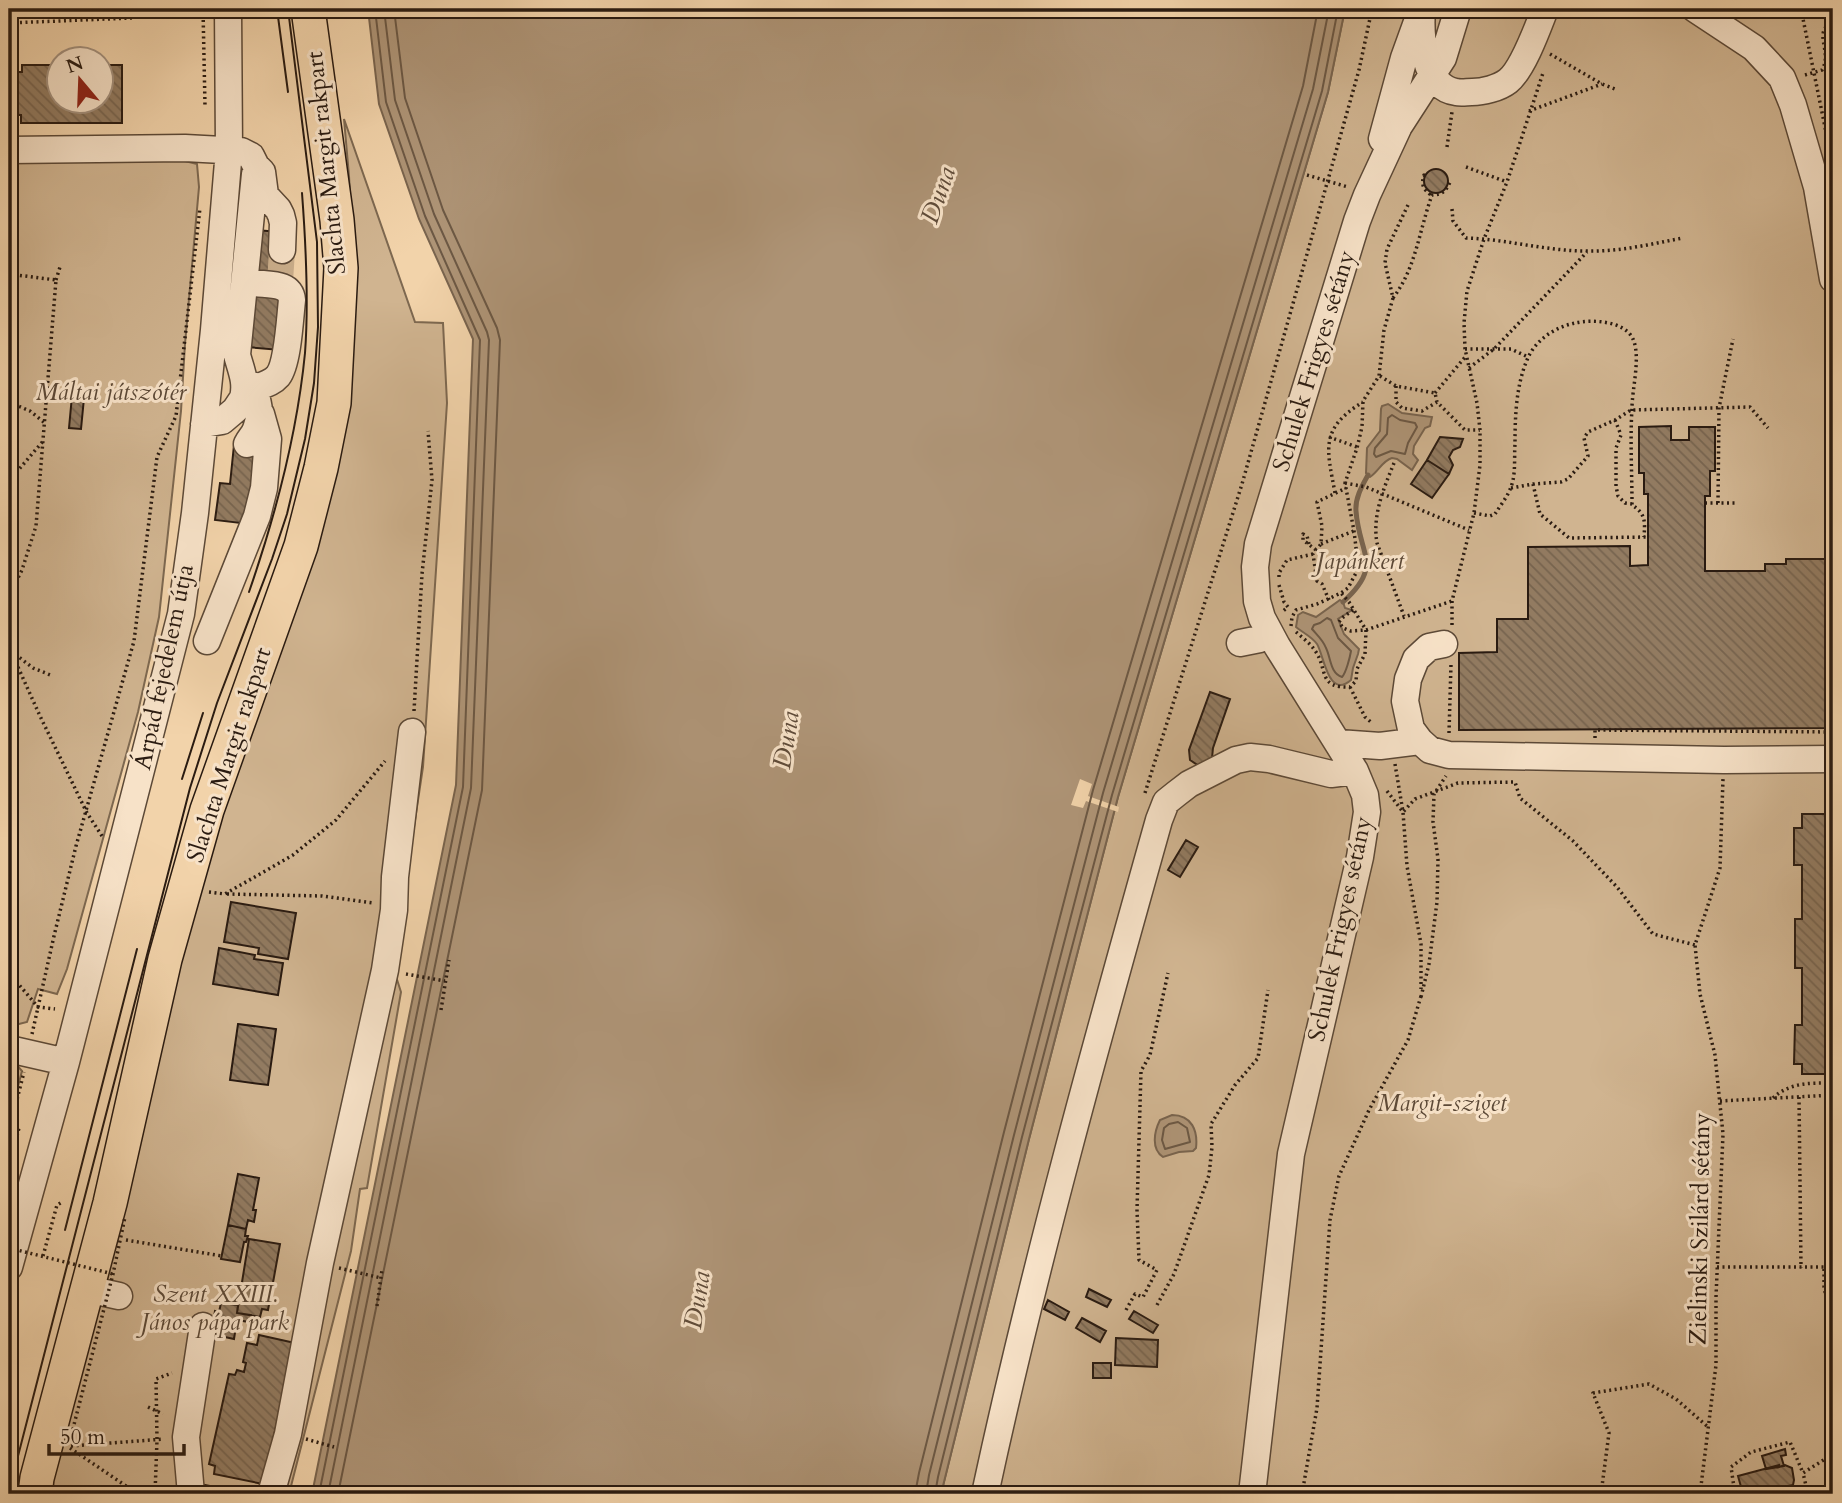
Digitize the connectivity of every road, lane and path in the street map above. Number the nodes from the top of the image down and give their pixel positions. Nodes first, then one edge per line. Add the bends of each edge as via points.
1 (203, 9) edge
2 (228, 9) edge
3 (308, 9) edge
4 (1372, 9) edge
5 (1422, 9) edge
6 (1458, 9) edge
7 (1545, 9) edge
8 (1695, 9) edge
9 (1801, 9) edge
10 (1829, 9) edge
11 (132, 18) dead end
12 (9, 23) edge
13 (1833, 24) edge
14 (1554, 43) dead end
15 (1546, 65) dead end
16 (1814, 73) junction
17 (1433, 76) junction
18 (1782, 78) junction
19 (1602, 84) junction
20 (1615, 89) dead end
21 (1454, 92) junction
22 (205, 106) dead end
23 (1529, 111) junction
24 (1828, 143) dead end
25 (1447, 147) dead end
26 (9, 150) edge
27 (229, 150) junction
28 (256, 166) junction
29 (1466, 167) dead end
30 (1307, 175) dead end
31 (1425, 176) dead end
32 (1328, 181) junction
33 (1448, 182) dead end
34 (1507, 182) junction
35 (1356, 191) junction
36 (1432, 195) junction
37 (1408, 205) dead end
38 (200, 209) dead end
39 (1452, 209) dead end
40 (1684, 238) dead end
41 (1484, 239) junction
42 (282, 250) tunnel mouth
43 (1588, 251) junction
44 (60, 267) dead end
45 (9, 274) edge
46 (1833, 279) edge
47 (56, 280) junction
48 (246, 281) junction
49 (1393, 298) junction
50 (1733, 340) dead end
51 (1465, 349) junction
52 (1494, 349) junction
53 (1466, 356) junction
54 (1528, 357) junction
55 (1469, 368) junction
56 (1380, 376) junction
57 (1396, 386) junction
58 (258, 392) junction
59 (1435, 393) junction
60 (1363, 401) junction
61 (9, 402) edge
62 (1437, 402) junction
63 (1719, 408) junction
64 (1632, 410) junction
65 (1615, 419) junction
66 (45, 423) junction
67 (204, 424) junction
68 (1768, 428) dead end
69 (1480, 430) junction
70 (428, 431) dead end
71 (1329, 437) junction
72 (44, 440) junction
73 (247, 444) dead end
74 (1357, 447) junction
75 (1394, 463) dead end
76 (9, 481) edge
77 (1533, 484) junction
78 (1345, 485) junction
79 (1511, 488) junction
80 (1335, 493) junction
81 (1382, 494) junction
82 (1704, 503) dead end
83 (1718, 503) junction
84 (1738, 503) dead end
85 (1632, 505) junction
86 (1474, 513) junction
87 (1469, 530) junction
88 (1354, 531) junction
89 (1309, 544) dead end
90 (1321, 544) junction
91 (1315, 552) junction
92 (1279, 573) dead end
93 (1342, 595) junction
94 (9, 596) edge
95 (1283, 596) dead end
96 (1329, 600) junction
97 (1452, 601) junction
98 (1296, 610) junction
99 (1353, 610) junction
100 (1404, 616) junction
101 (1366, 630) junction
102 (1269, 634) junction
103 (207, 641) dead end
104 (1449, 641) junction
105 (1240, 643) dead end
106 (9, 648) edge
107 (54, 676) dead end
108 (1350, 687) junction
109 (1365, 717) dead end
110 (412, 732) joint
111 (1833, 732) edge
112 (1420, 741) junction
113 (1338, 743) junction
114 (1392, 745) junction
115 (1449, 755) junction
116 (1595, 758) junction
117 (387, 759) dead end
118 (1833, 759) edge
119 (1724, 760) junction
120 (1355, 771) junction
121 (1434, 794) junction
122 (1142, 803) dead end
123 (1403, 812) junction
124 (87, 813) junction
125 (106, 843) dead end
126 (202, 891) dead end
127 (225, 894) junction
128 (394, 910) junction
129 (1695, 945) junction
130 (449, 960) dead end
131 (385, 970) junction
132 (1168, 973) dead end
133 (9, 974) edge
134 (445, 981) junction
135 (1268, 990) dead end
136 (1421, 997) junction
137 (38, 1007) junction
138 (55, 1009) dead end
139 (441, 1010) dead end
140 (19, 1051) edge
141 (66, 1062) junction
142 (1833, 1083) edge
143 (1833, 1095) edge
144 (1799, 1097) junction
145 (1773, 1098) junction
146 (1720, 1101) junction
147 (10, 1117) edge
148 (9, 1131) edge
149 (9, 1168) edge
150 (62, 1202) dead end
151 (125, 1217) dead end
152 (117, 1239) dead end
153 (9, 1248) edge
154 (43, 1256) junction
155 (222, 1256) dead end
156 (320, 1263) junction
157 (1717, 1266) junction
158 (9, 1267) edge
159 (1833, 1267) edge
160 (1801, 1268) junction
161 (1824, 1268) junction
162 (382, 1270) dead end
163 (381, 1278) junction
164 (106, 1286) junction
165 (1157, 1305) dead end
166 (377, 1306) dead end
167 (1126, 1310) dead end
168 (203, 1326) dead end
169 (1833, 1329) edge
170 (172, 1373) dead end
171 (148, 1407) dead end
172 (157, 1410) junction
173 (163, 1414) dead end
174 (1708, 1427) junction
175 (70, 1440) dead end
176 (157, 1440) junction
177 (1833, 1454) edge
178 (1803, 1473) junction
179 (129, 1488) junction
180 (35, 1494) edge
181 (129, 1494) edge
182 (144, 1494) edge
183 (155, 1494) edge
184 (191, 1494) edge
185 (271, 1494) edge
186 (985, 1494) edge
187 (1252, 1494) edge
188 (1301, 1494) edge
189 (1601, 1494) edge
190 (1700, 1494) edge
191 (1735, 1494) edge
192 (1808, 1494) edge

1 - 22 path
2 - 27 street, Árpád fejedelem útja
3 - 164 main road, Slachta Margit rakpart via 341,268 334,403 301,546 211,799 165,959 110,1203
4 - 32 path
5 - 17 street via 1423,48
5 - 35 street, Schulek Frigyes sétány
6 - 17 street, Schulek Frigyes sétány
7 - 21 street via 1532,43 1507,82 1482,92
8 - 18 street via 1754,48
9 - 16 path
10 - 13 path
11 - 12 path
13 - 16 path via 1822,31 1825,64
14 - 19 path via 1550,54
15 - 23 path
16 - 18 path
16 - 24 path
17 - 21 street
17 - 35 street, Schulek Frigyes sétány
18 - 46 street via 1817,187
19 - 20 path
19 - 23 path
21 - 25 path
23 - 34 path
26 - 27 street
27 - 28 street via 247,153
27 - 67 street, Árpád fejedelem útja
28 - 42 street via 262,172 265,195 283,223
28 - 48 street
29 - 34 path
30 - 32 path
31 - 36 path via 1422,185
32 - 35 path
32 - 122 path via 1242,484
33 - 36 path via 1446,191
34 - 41 path
35 - 102 street, Schulek Frigyes sétány via 1357,221 1258,544 1257,601
36 - 49 path via 1403,285
37 - 49 path via 1387,249 1385,263
38 - 124 path via 176,416 157,457 134,641
39 - 41 path via 1453,221 1466,238
40 - 43 path
41 - 43 path
41 - 51 path via 1467,291
43 - 52 path
44 - 47 path
45 - 47 path
47 - 66 path
48 - 58 street via 259,295
48 - 58 street via 279,284 274,353
49 - 56 path via 1384,330
50 - 63 path
51 - 52 path
51 - 53 path
52 - 54 path via 1511,349
52 - 55 path
53 - 55 path
53 - 59 path
54 - 64 path via 1547,334 1563,325 1602,321 1625,330 1633,338 1636,353
54 - 79 path via 1515,422
55 - 69 path
56 - 57 path
56 - 60 path
57 - 59 path
57 - 62 path via 1396,402 1402,408 1422,411
58 - 67 street via 222,421
58 - 73 street via 256,433
58 - 103 street via 268,439 264,488
59 - 62 path
60 - 71 path
60 - 74 path
61 - 66 path
62 - 69 path via 1465,430
63 - 64 path
63 - 68 path via 1751,407
63 - 83 path
64 - 65 path
64 - 85 path
65 - 77 path via 1588,432 1584,438 1588,456 1568,479
65 - 85 path via 1621,435 1616,448 1616,486 1618,496
66 - 72 path
67 - 141 street, Árpád fejedelem útja via 181,614
69 - 86 path
70 - 110 path via 432,480
71 - 74 path
71 - 80 path
72 - 76 path
72 - 94 path via 36,526
74 - 78 path
75 - 81 path
77 - 79 path
77 - 85 path via 1540,514 1569,538 1646,537 1645,520
78 - 80 path
78 - 81 path
78 - 88 path
79 - 86 path via 1495,514
80 - 90 path via 1317,502
81 - 87 path
81 - 100 path via 1377,543
82 - 83 path
83 - 84 path
86 - 87 path
87 - 97 path
88 - 90 path
88 - 93 path via 1357,571
89 - 91 path
90 - 91 path
91 - 92 path via 1287,559
91 - 96 path via 1317,581
93 - 96 path
93 - 99 path
95 - 98 path via 1288,607
96 - 98 path
97 - 100 path
97 - 104 path
98 - 108 path via 1290,625 1317,653 1330,684
99 - 101 path
99 - 101 path via 1339,622 1352,631
100 - 101 path
101 - 108 path via 1365,654
102 - 105 street
102 - 113 street, Schulek Frigyes sétány
104 - 112 street via 1429,647 1416,659 1408,679 1408,720
104 - 115 path
106 - 107 path via 33,668
106 - 124 path
108 - 109 path
110 - 128 street
111 - 116 path via 1595,730
112 - 114 street
112 - 115 street via 1430,750
113 - 114 street
113 - 120 street, Schulek Frigyes sétány
114 - 123 path, Schulek Frigyes sétány
115 - 116 street
115 - 121 path via 1447,774
116 - 119 street
117 - 127 path via 336,820 293,855
118 - 119 street
119 - 129 path, Zielinski Szilárd sétány via 1720,868
120 - 186 street via 1331,774 1250,757 1189,784 1166,802 1036,1271
120 - 187 street, Schulek Frigyes sétány via 1367,812 1363,844 1291,1154
121 - 123 path via 1415,799
121 - 129 path via 1458,783 1515,782 1520,798 1573,841 1653,934
121 - 136 path via 1437,902
123 - 136 path, Schulek Frigyes sétány via 1421,944
124 - 125 path
124 - 137 path
126 - 127 path
127 - 128 path via 322,896
128 - 131 street
129 - 146 path, Zielinski Szilárd sétány
130 - 134 path
131 - 134 path
131 - 156 street
132 - 167 path via 1150,1055 1141,1071 1139,1260 1157,1270 1143,1297 1135,1294
133 - 137 path
134 - 139 path
135 - 165 path via 1258,1058 1211,1124 1209,1175 1174,1273
136 - 188 path, Schulek Frigyes sétány via 1408,1040 1339,1175 1330,1220 1317,1408
137 - 138 path
137 - 140 path
140 - 141 street
140 - 147 path
141 - 158 street, Árpád fejedelem útja
142 - 145 path via 1788,1087
143 - 144 path
144 - 145 path
144 - 160 path
145 - 146 path
146 - 157 path, Zielinski Szilárd sétány via 1723,1134
147 - 148 path
147 - 149 path via 19,1128
150 - 154 path via 57,1205
151 - 164 path, bridge
152 - 155 path
153 - 154 path, bridge
154 - 164 path, bridge
156 - 163 path
156 - 185 street via 288,1434
157 - 160 path
157 - 174 path, Zielinski Szilárd sétány via 1716,1364
159 - 161 path
160 - 161 path
161 - 169 path
162 - 163 path
163 - 166 path
164 - 175 path, bridge
164 - 180 main road, Slachta Margit rakpart
168 - 184 street via 186,1437
170 - 172 path via 156,1379
171 - 172 path
172 - 173 path
172 - 176 path
174 - 189 path via 1676,1399 1649,1384 1593,1393 1609,1433
174 - 190 path, Zielinski Szilárd sétány
176 - 179 path via 69,1446
176 - 183 path
177 - 178 path
178 - 191 path via 1790,1442 1751,1452 1731,1467
178 - 192 path
179 - 181 path
179 - 182 path

